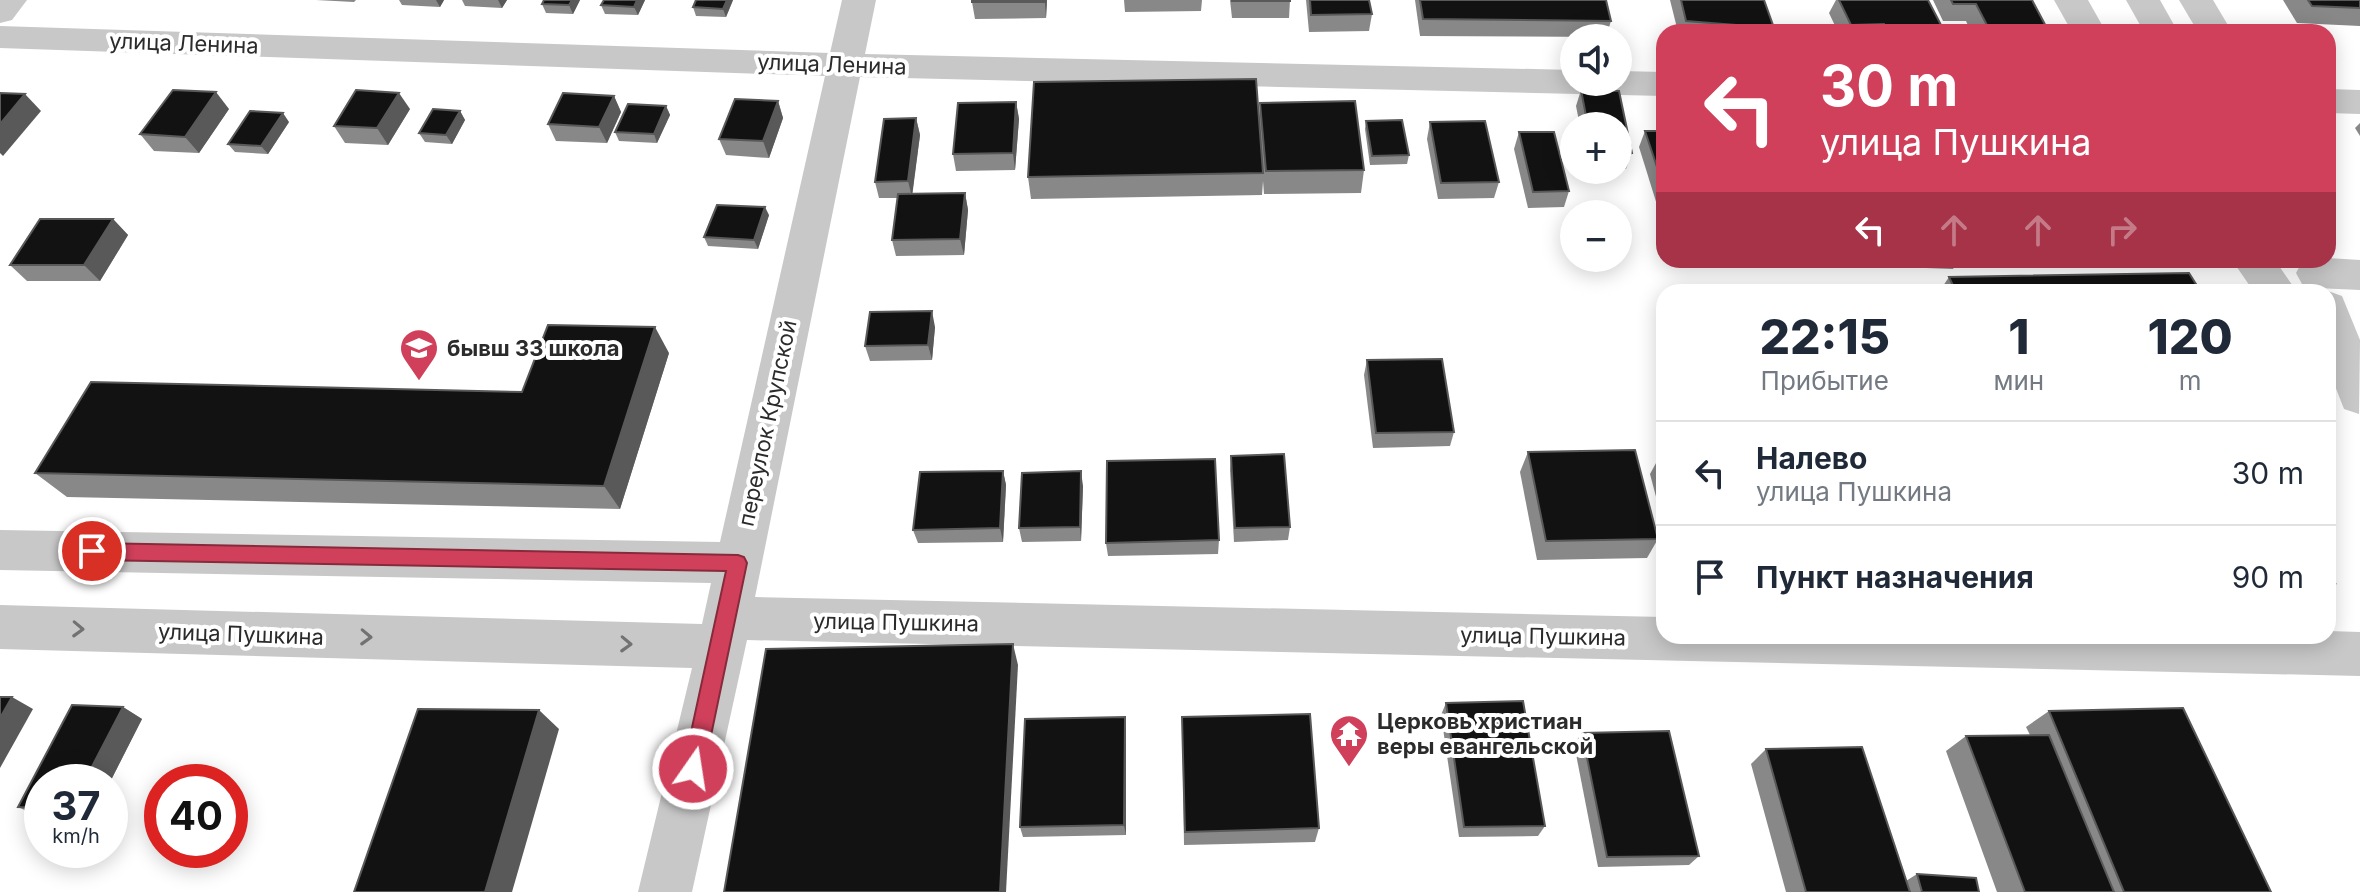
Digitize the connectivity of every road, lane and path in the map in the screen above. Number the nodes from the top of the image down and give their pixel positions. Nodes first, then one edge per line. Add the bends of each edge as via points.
1 (10, 0) edge
2 (859, 0) edge
3 (2071, 0) edge
4 (2143, 0) edge
5 (2196, 0) edge
6 (0, 12) edge
7 (2084, 24) edge
8 (2156, 24) edge
9 (2210, 24) edge
10 (0, 37) edge
11 (843, 65) junction
12 (1656, 84) edge
13 (2336, 101) edge
14 (2360, 102) edge
15 (2258, 268) edge
16 (2360, 275) edge
17 (2320, 283) edge
18 (2271, 284) edge
19 (2336, 329) edge
20 (2336, 367) edge
21 (2360, 398) edge
22 (0, 550) edge
23 (738, 563) junction
24 (0, 627) edge
25 (724, 633) junction
26 (2360, 654) edge
27 (665, 892) edge

1 - 6 street
2 - 11 street, переулок Крупской
3 - 7 street
4 - 8 street
5 - 9 street
10 - 11 street, улица Ленина
11 - 12 street, улица Ленина
11 - 23 street, переулок Крупской
13 - 14 street
15 - 18 street
16 - 17 street
19 - 21 street
20 - 21 street
22 - 23 street
23 - 25 street, переулок Крупской
24 -> 25 street, улица Пушкина
25 - 26 street, улица Пушкина
25 - 27 street, переулок Крупской

